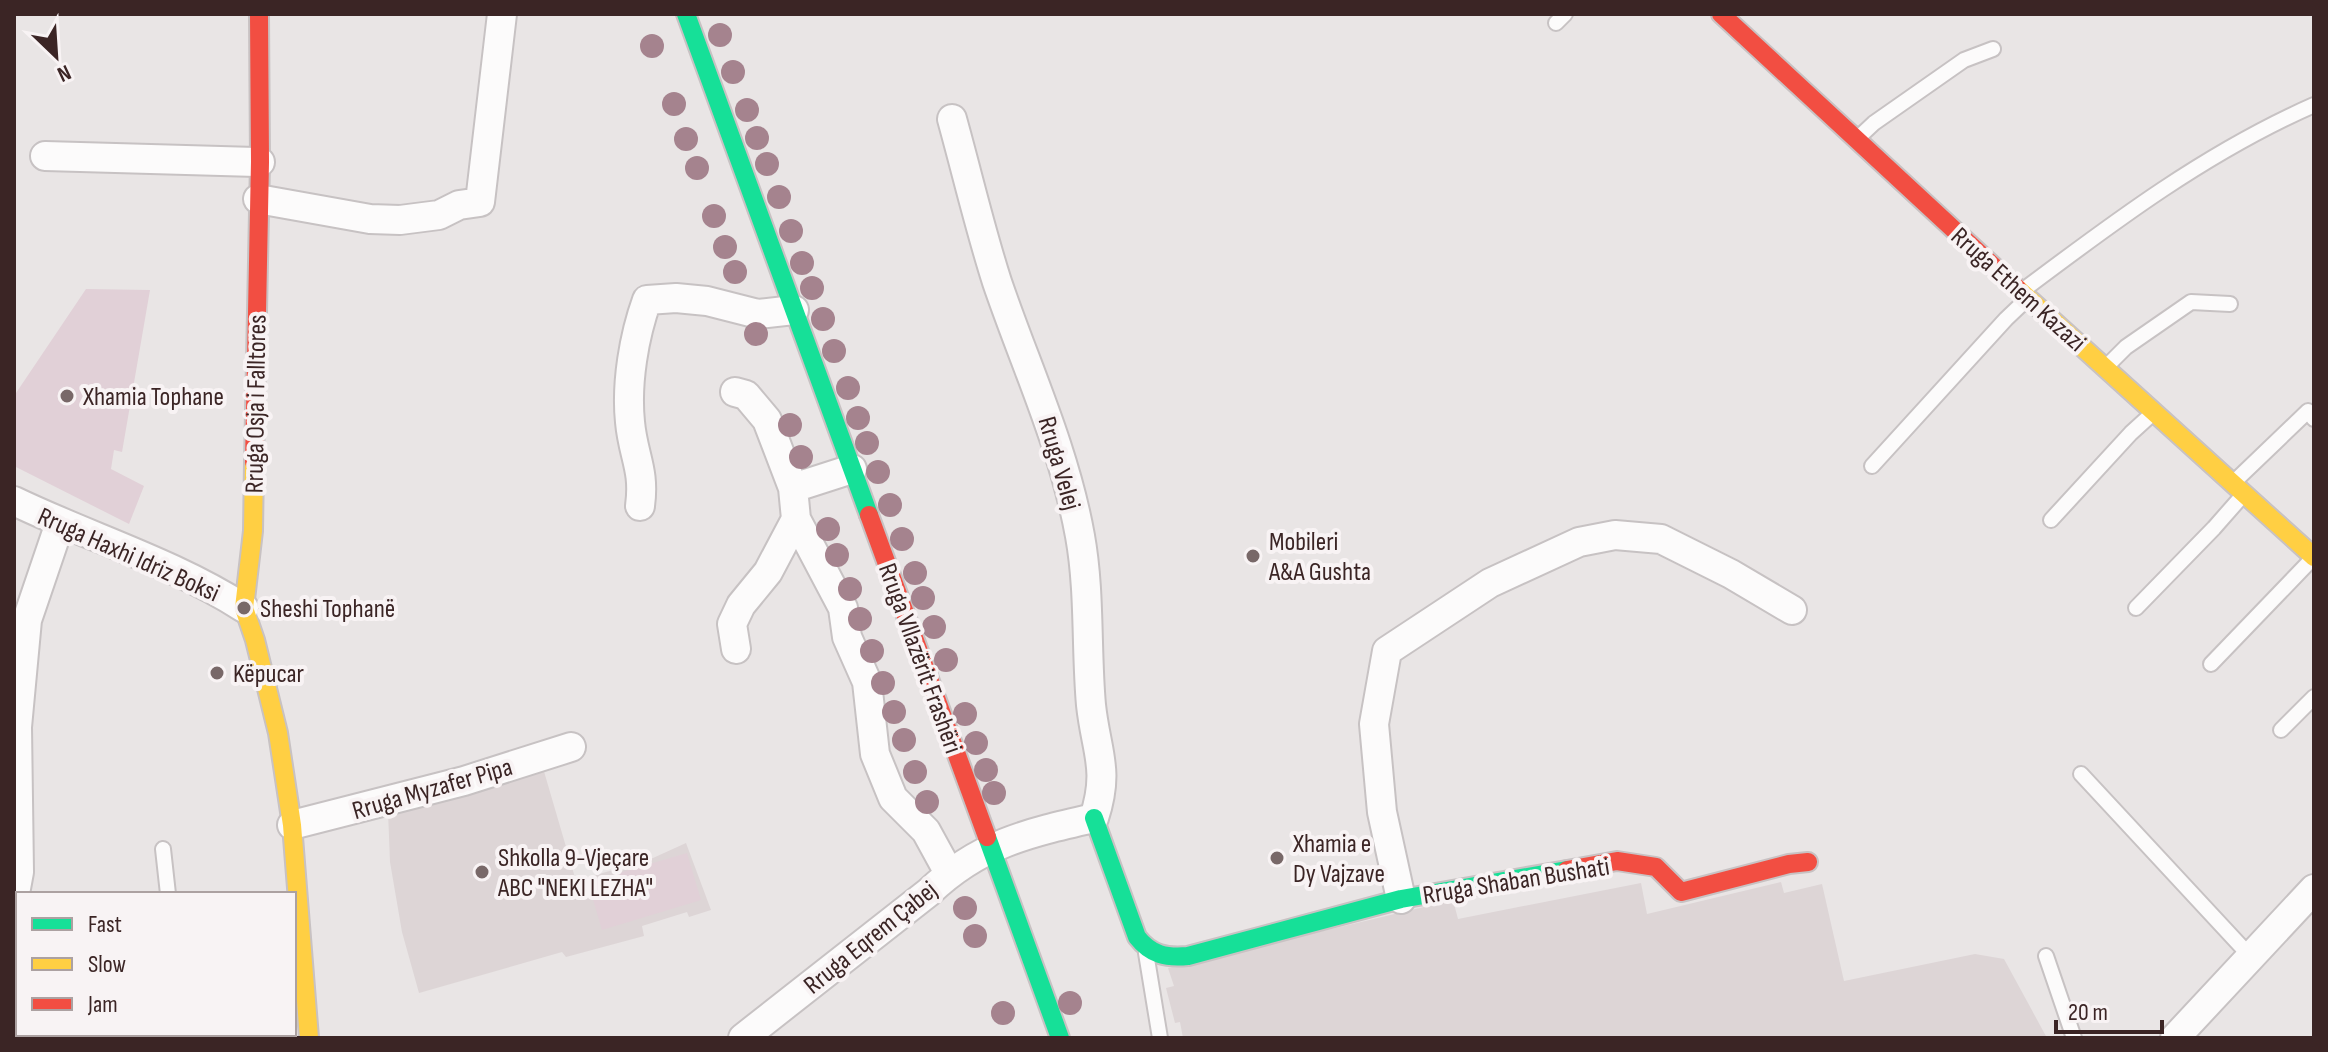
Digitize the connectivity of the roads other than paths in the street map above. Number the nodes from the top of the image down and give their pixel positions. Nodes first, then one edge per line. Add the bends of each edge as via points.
1 (259, 14) edge
2 (502, 14) edge
3 (686, 14) edge
4 (1726, 16) edge
5 (1993, 49) dead end
6 (2314, 105) edge
7 (952, 119) dead end
8 (1857, 140) junction
9 (45, 156) dead end
10 (260, 162) junction
11 (258, 199) junction
12 (2024, 295) junction
13 (2230, 304) dead end
14 (794, 310) junction
15 (2105, 367) junction
16 (735, 392) dead end
17 (2154, 412) junction
18 (2314, 419) edge
19 (1872, 466) dead end
20 (852, 469) junction
21 (793, 488) junction
22 (2238, 488) junction
23 (14, 501) edge
24 (640, 506) dead end
25 (796, 519) junction
26 (2051, 520) dead end
27 (60, 523) junction
28 (2314, 557) edge
29 (244, 608) junction
30 (2136, 608) dead end
31 (1792, 610) dead end
32 (736, 649) dead end
33 (2211, 664) dead end
34 (2314, 697) edge
35 (2281, 730) dead end
36 (571, 747) dead end
37 (2081, 774) dead end
38 (1094, 818) junction
39 (292, 825) junction
40 (990, 848) junction
41 (163, 849) dead end
42 (1808, 862) dead end
43 (949, 873) junction
44 (2314, 889) edge
45 (168, 892) edge
46 (295, 892) edge
47 (14, 899) edge
48 (1401, 899) junction
49 (296, 912) edge
50 (297, 934) edge
51 (1145, 949) junction
52 (2046, 956) dead end
53 (2250, 956) junction
54 (750, 1036) edge
55 (309, 1038) edge
56 (1060, 1038) edge
57 (1160, 1038) edge
58 (2074, 1038) edge
59 (2175, 1038) edge

1 - 10 street, Rruga Osja i Falltores
2 - 11 street via 480,202 400,220
3 - 14 street, Rruga Vllazërit Frashëri
4 - 8 street, Rruga Ethem Kazazi
5 - 8 lane via 1964,60
6 - 12 lane via 2220,152 2152,195
7 - 38 street, Rruga Velej via 997,281 1056,438 1080,536 1091,706 1102,765 1103,792
8 - 12 street, Rruga Ethem Kazazi
9 - 10 street
10 - 11 street, Rruga Osja i Falltores
11 - 29 street, Rruga Osja i Falltores via 253,531
12 - 15 street, Rruga Ethem Kazazi
12 - 19 lane
13 - 15 lane via 2191,302
14 - 20 street, Rruga Vllazërit Frashëri
14 - 24 street via 758,314 707,301 647,300 633,352 629,419 641,465
15 - 17 street, Rruga Ethem Kazazi
16 - 21 street via 746,395 767,420
17 - 22 street, Rruga Ethem Kazazi
17 - 26 lane
18 - 22 lane via 2308,411 2247,467
20 - 21 street
20 - 40 street, Rruga Vllazërit Frashëri
21 - 25 street
22 - 28 street, Rruga Ethem Kazazi
22 - 30 lane via 2214,528
23 - 27 street, Rruga Haxhi Idriz Boksi
25 - 32 street via 732,624
25 - 43 street via 843,608 847,637 867,682 875,754 893,798 926,831
27 - 29 street, Rruga Haxhi Idriz Boksi via 174,568
27 - 47 street via 27,620 17,727 19,872
28 - 33 lane
29 - 39 street via 278,733
31 - 48 street, Rruga Shaban Bushati via 1661,539 1615,535 1579,542 1490,583 1387,651 1374,724 1382,812
34 - 35 lane
36 - 39 street, Rruga Myzafer Pipa
37 - 53 lane
38 - 40 street
38 - 51 street
39 - 46 street
40 - 43 street, Rruga Eqrem Çabej
40 - 56 street, Rruga Vllazërit Frashëri
41 - 45 lane
42 - 48 street, Rruga Shaban Bushati via 1681,892 1656,867 1617,861
43 - 54 street, Rruga Eqrem Çabej
44 - 53 street
48 - 51 street, Rruga Shaban Bushati via 1188,956 1163,958
49 - 50 street
50 - 55 street
51 - 57 lane
52 - 58 lane
53 - 59 street

